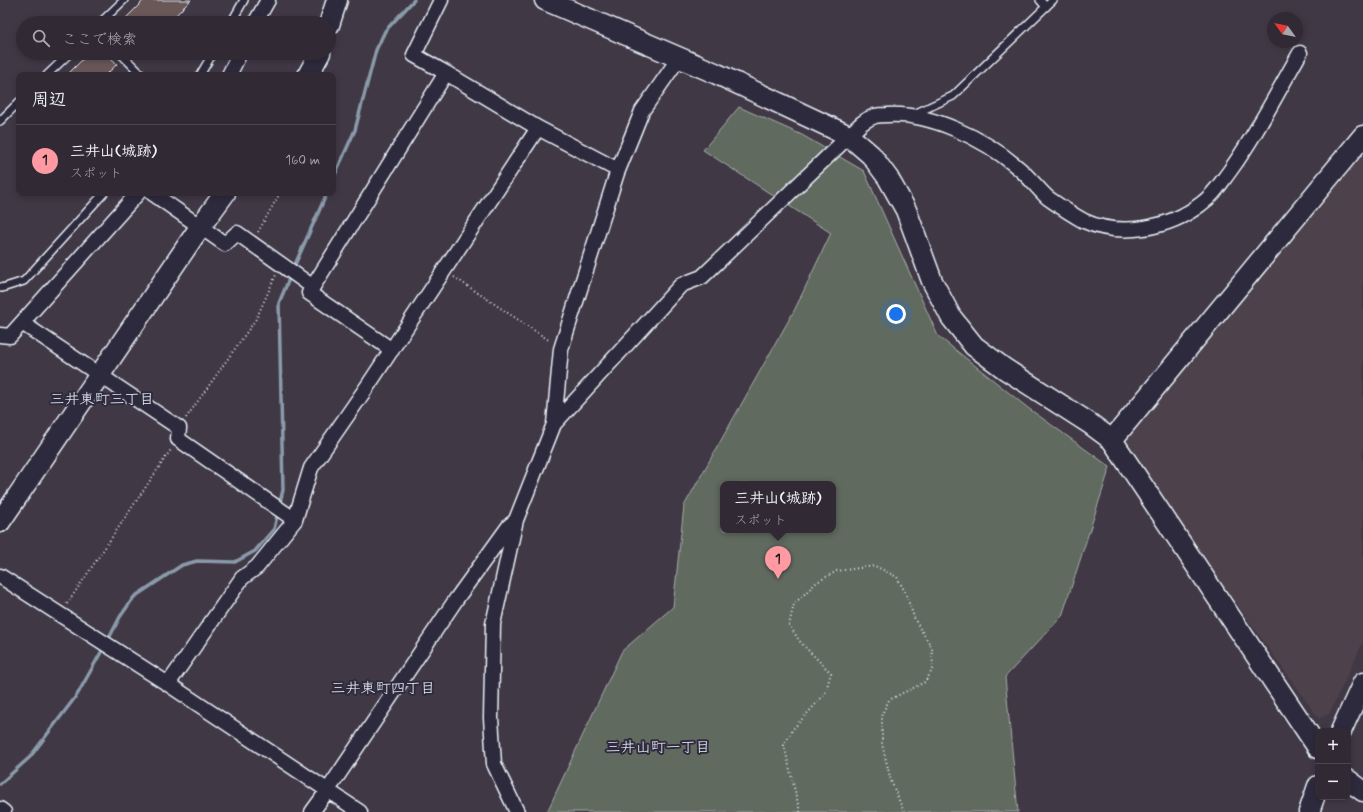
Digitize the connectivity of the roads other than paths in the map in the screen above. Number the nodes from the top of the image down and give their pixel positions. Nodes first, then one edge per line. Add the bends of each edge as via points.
1 (124, 0) edge
2 (244, 0) edge
3 (268, 0) edge
4 (337, 0) edge
5 (441, 0) edge
6 (545, 0) edge
7 (1040, 0) edge
8 (1053, 0) edge
9 (1046, 7) junction
10 (107, 16) edge
11 (235, 16) edge
12 (258, 16) edge
13 (332, 16) edge
14 (1300, 53) dead end
15 (679, 58) junction
16 (63, 60) edge
17 (127, 60) edge
18 (209, 60) edge
19 (236, 60) edge
20 (316, 60) edge
21 (50, 72) edge
22 (139, 72) edge
23 (202, 72) edge
24 (230, 72) edge
25 (310, 72) edge
26 (446, 73) junction
27 (16, 105) edge
28 (910, 116) junction
29 (0, 121) edge
30 (538, 128) junction
31 (849, 136) junction
32 (1363, 136) edge
33 (618, 170) junction
34 (101, 196) edge
35 (135, 196) edge
36 (156, 196) edge
37 (223, 196) edge
38 (200, 227) junction
39 (0, 287) edge
40 (313, 287) junction
41 (22, 323) junction
42 (0, 335) edge
43 (392, 350) junction
44 (100, 376) junction
45 (554, 424) junction
46 (1112, 440) junction
47 (295, 520) junction
48 (516, 520) junction
49 (0, 522) edge
50 (0, 576) edge
51 (1363, 683) edge
52 (168, 684) junction
53 (1343, 728) edge
54 (1315, 744) edge
55 (1351, 782) edge
56 (328, 790) junction
57 (1363, 791) edge
58 (1315, 795) edge
59 (0, 809) edge
60 (4, 812) edge
61 (312, 812) edge
62 (360, 812) edge
63 (517, 812) edge
64 (1309, 812) edge

1 - 10 lane
2 - 11 lane
3 - 12 street
4 - 13 street
5 - 26 street via 414,55
6 - 15 street
7 - 9 lane
8 - 9 lane
9 - 28 lane via 953,96
14 - 28 street via 1242,154 1215,192 1179,217 1151,227 1126,229 1101,226 1084,220 1048,197 1016,166 979,140 938,122
15 - 31 street
15 - 33 street via 642,112
16 - 21 lane
17 - 22 lane
18 - 23 lane
19 - 24 street
20 - 25 street
26 - 30 street
26 - 40 street
27 - 29 lane
28 - 31 street via 876,116 861,123
30 - 33 street
30 - 43 street
31 - 45 street via 702,277 681,285
31 - 46 street via 871,155 888,178 906,210 935,287 951,317 974,346
32 - 46 street
33 - 45 street via 561,348
34 - 39 lane via 24,281
35 - 41 street
36 - 38 street
37 - 38 street
38 - 40 street via 225,244 237,233
38 - 44 street
40 - 43 street via 309,293
41 - 42 street via 10,336
41 - 44 street
43 - 47 street via 311,468
44 - 47 street
44 - 49 street
45 - 48 street
46 - 54 street
47 - 52 street via 257,567 242,578
48 - 56 street via 457,598
48 - 63 street via 493,624 490,718 494,764
50 - 52 street
51 - 53 street
52 - 56 street
55 - 57 street
56 - 61 street
56 - 62 street
58 - 64 street
59 - 60 street

